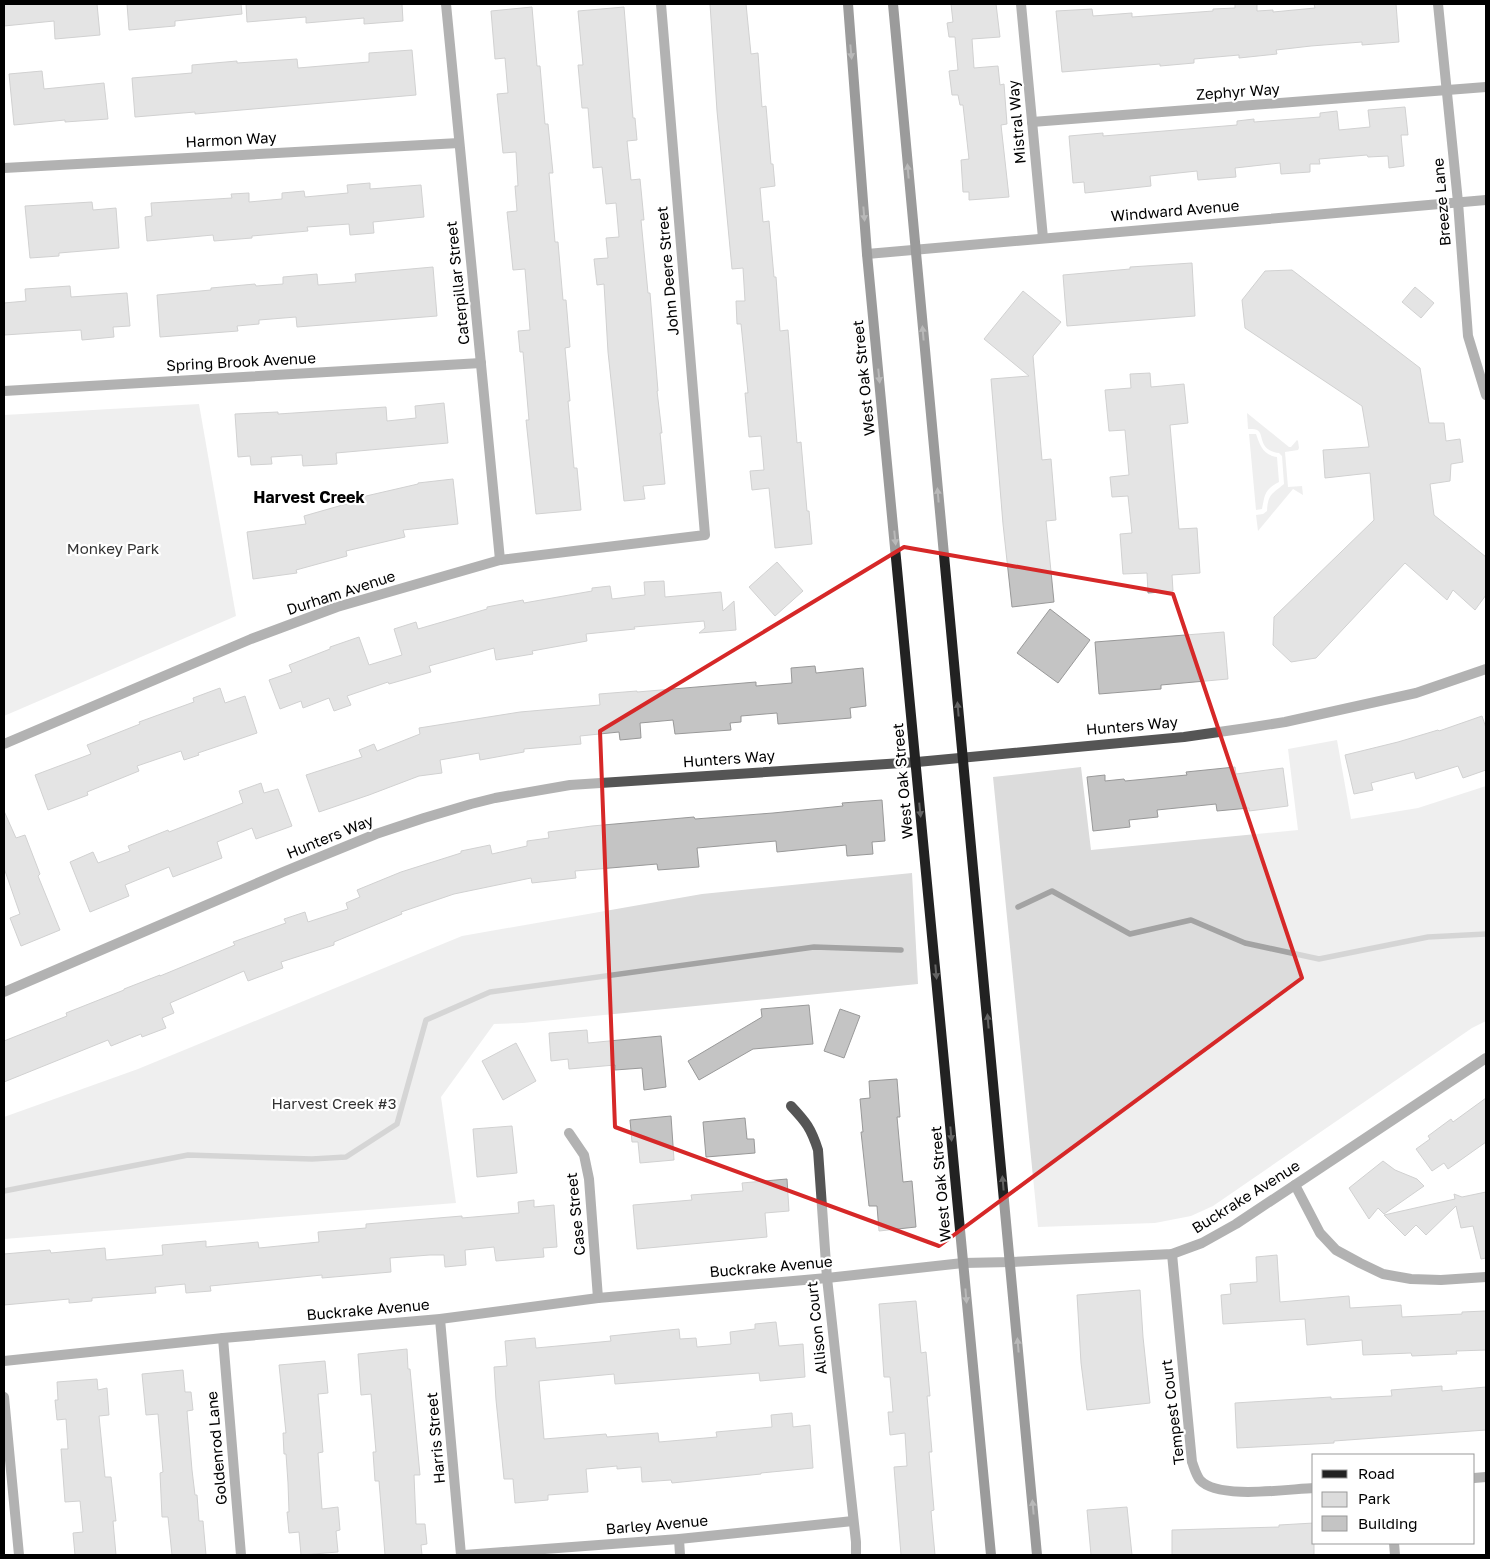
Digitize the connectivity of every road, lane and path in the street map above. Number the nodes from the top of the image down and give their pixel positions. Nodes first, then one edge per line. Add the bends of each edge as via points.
1 (446, 4) edge
2 (660, 4) edge
3 (848, 4) edge
4 (893, 4) edge
5 (1021, 4) edge
6 (1438, 4) edge
7 (1486, 87) edge
8 (1446, 91) junction
9 (1032, 122) junction
10 (459, 143) junction
11 (4, 168) edge
12 (1486, 200) edge
13 (1458, 202) junction
14 (1043, 238) junction
15 (915, 249) junction
16 (867, 254) junction
17 (481, 363) junction
18 (4, 391) edge
19 (1486, 395) edge
20 (706, 536) joint
21 (500, 560) junction
22 (1486, 669) edge
23 (4, 744) edge
24 (963, 757) junction
25 (917, 762) junction
26 (4, 992) edge
27 (1486, 1058) edge
28 (791, 1106) dead end
29 (569, 1133) dead end
30 (1295, 1185) junction
31 (1172, 1254) junction
32 (1011, 1262) junction
33 (963, 1263) junction
34 (827, 1278) junction
35 (1486, 1278) edge
36 (598, 1298) junction
37 (440, 1319) junction
38 (223, 1338) junction
39 (4, 1361) edge
40 (4, 1397) edge
41 (1312, 1488) edge
42 (853, 1521) junction
43 (679, 1539) junction
44 (19, 1555) edge
45 (241, 1555) edge
46 (462, 1555) edge
47 (680, 1555) edge
48 (856, 1555) edge
49 (991, 1555) edge
50 (1037, 1555) edge

1 - 10 street, Caterpillar Street
2 - 20 street, John Deere Street
3 -> 16 main road, West Oak Street
15 -> 4 main road
5 - 9 street, Mistral Way
6 - 8 street, Breeze Lane
7 - 8 street, Zephyr Way
8 - 9 street, Zephyr Way
8 - 13 street, Breeze Lane
9 - 14 street, Mistral Way
10 - 11 street, Harmon Way
10 - 17 street, Caterpillar Street
12 - 13 street, Windward Avenue
13 - 14 street, Windward Avenue
13 - 19 street, Breeze Lane via 1468,336
14 - 15 street, Windward Avenue
15 - 16 street, Windward Avenue
24 -> 15 main road
16 -> 25 main road, West Oak Street
17 - 18 street, Spring Brook Avenue
17 - 21 street, Caterpillar Street
20 - 21 street, Durham Avenue
21 - 23 street, Durham Avenue via 337,607 251,639
22 - 24 street, Hunters Way via 1416,693 1285,722 1184,736
24 - 25 street, Hunters Way
32 -> 24 main road
25 - 26 street, Hunters Way via 570,785 471,804 367,838
25 -> 33 main road, West Oak Street
27 - 30 street, Buckrake Avenue
28 - 34 street, Allison Court via 807,1123 818,1150
29 - 36 street, Case Street via 584,1155 589,1179
30 - 31 street, Buckrake Avenue via 1236,1224 1202,1243
30 - 35 street via 1320,1233 1336,1250 1360,1263 1383,1274 1411,1279
31 - 32 street, Buckrake Avenue
31 - 41 street, Tempest Court via 1192,1462 1200,1480 1218,1490 1235,1492
32 - 33 street, Buckrake Avenue
50 -> 32 main road
33 - 34 street, Buckrake Avenue
33 -> 49 main road, West Oak Street
34 - 36 street, Buckrake Avenue
34 - 42 street, Allison Court
36 - 37 street, Buckrake Avenue
37 - 38 street, Buckrake Avenue
37 - 46 street, Harris Street
38 - 39 street, Buckrake Avenue
38 - 45 street, Goldenrod Lane
40 - 44 street
42 - 43 street, Barley Avenue
42 - 48 street, Allison Court
43 - 46 street, Barley Avenue
43 - 47 street

